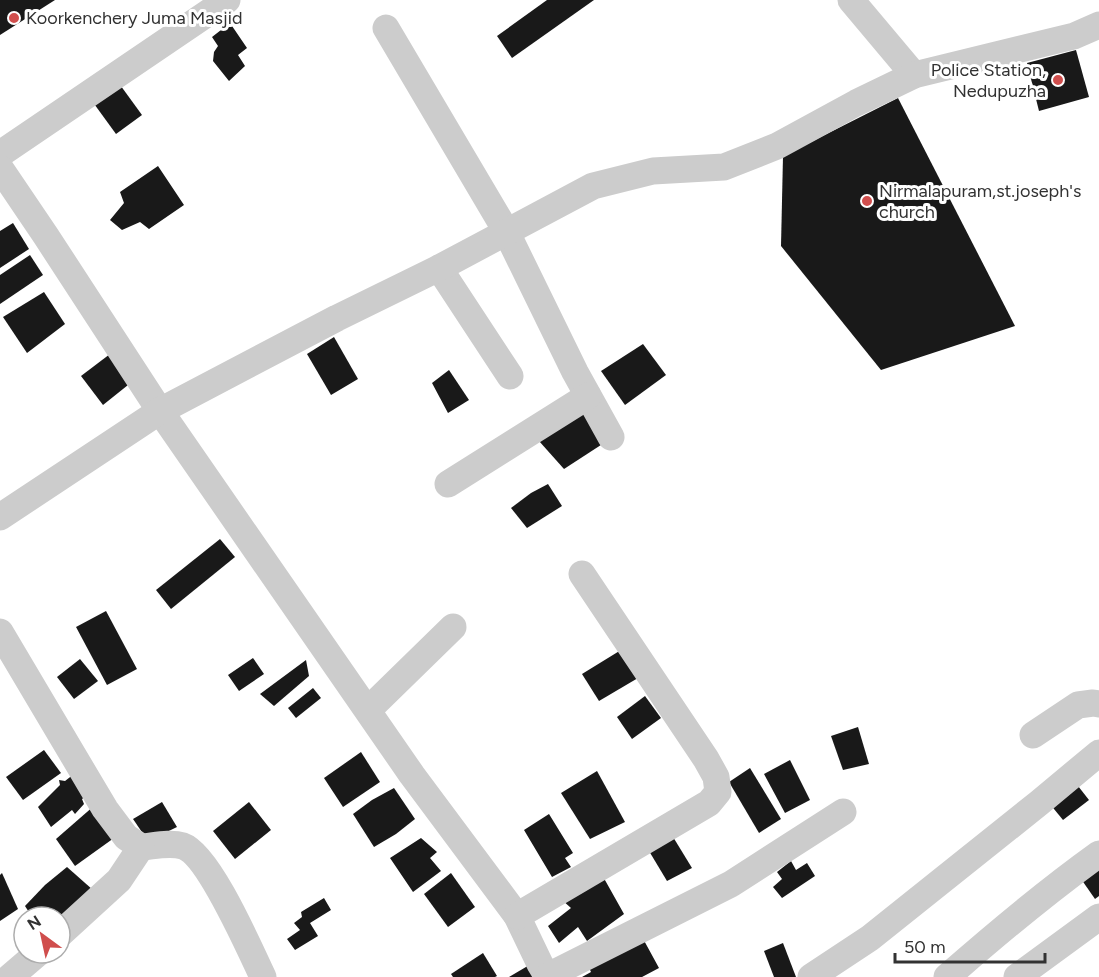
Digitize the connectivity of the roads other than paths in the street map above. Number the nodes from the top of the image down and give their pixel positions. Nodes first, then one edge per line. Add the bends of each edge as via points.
1 (227, 0) edge
2 (851, 0) edge
3 (1099, 25) edge
4 (386, 28) dead end
5 (914, 75) junction
6 (0, 154) edge
7 (0, 168) edge
8 (506, 231) junction
9 (439, 268) junction
10 (510, 376) dead end
11 (588, 396) junction
12 (160, 411) junction
13 (611, 437) dead end
14 (448, 483) dead end
15 (0, 517) edge
16 (582, 574) dead end
17 (453, 627) dead end
18 (0, 632) edge
19 (1099, 704) edge
20 (368, 710) junction
21 (1033, 735) dead end
22 (1099, 753) edge
23 (843, 812) dead end
24 (141, 848) junction
25 (1099, 854) edge
26 (517, 916) junction
27 (1099, 917) edge
28 (72, 923) edge
29 (24, 965) edge
30 (548, 976) edge
31 (10, 977) edge
32 (263, 977) edge
33 (810, 977) edge
34 (947, 977) edge
35 (1017, 977) edge

1 - 6 street
2 - 5 street
3 - 5 street via 1074,36
4 - 8 street
5 - 8 street via 777,146 724,166 653,171 593,186
7 - 12 street
8 - 9 street
8 - 11 street
9 - 10 street
9 - 12 street
11 - 13 street
11 - 14 street
12 - 15 street
12 - 20 street
16 - 26 street via 706,759 716,777 718,792 709,803
17 - 20 street
18 - 24 street via 105,809 126,837
19 - 21 street via 1078,705
20 - 26 street
22 - 33 street via 870,938
23 - 30 street via 730,884
24 - 28 street via 119,880
24 - 32 street via 184,846 200,860 226,901
25 - 34 street
26 - 30 street
27 - 35 street
29 - 31 street

